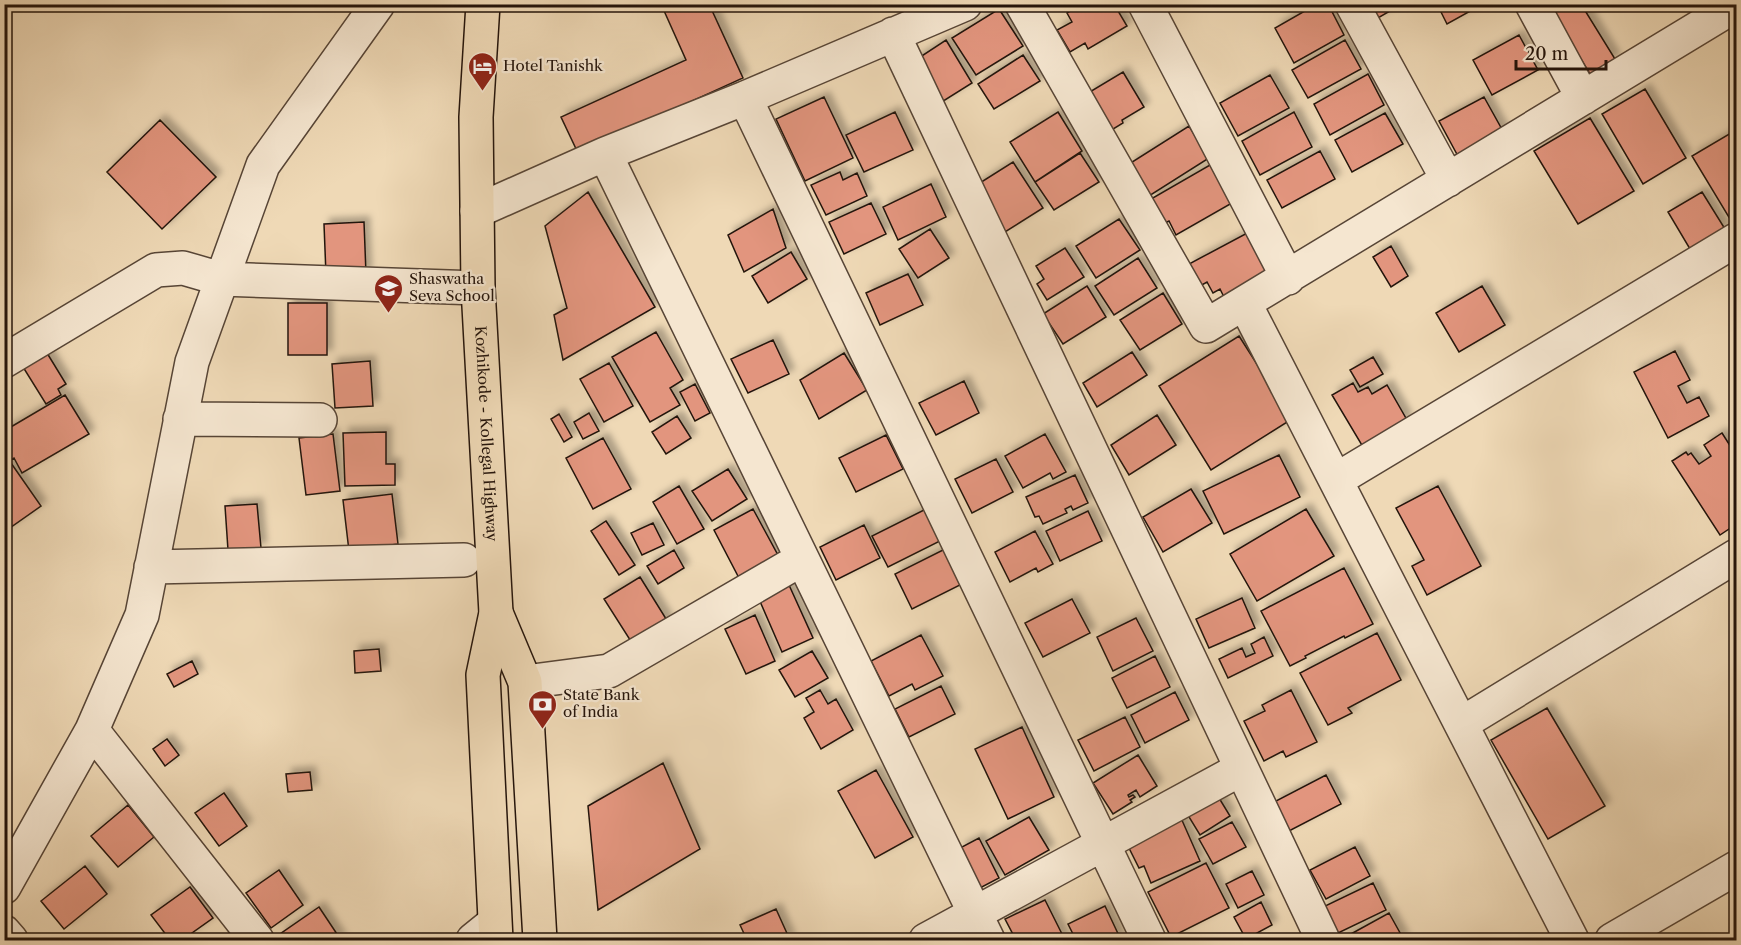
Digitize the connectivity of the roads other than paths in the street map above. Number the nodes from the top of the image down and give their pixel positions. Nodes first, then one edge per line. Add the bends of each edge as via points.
1 (378, 4) edge
2 (483, 4) edge
3 (965, 4) edge
4 (1022, 4) edge
5 (1145, 4) edge
6 (1352, 4) edge
7 (1532, 4) edge
8 (1737, 5) edge
9 (893, 34) junction
10 (745, 98) junction
11 (1583, 98) junction
12 (605, 154) junction
13 (1449, 180) junction
14 (477, 211) junction
15 (1737, 240) edge
16 (1287, 278) junction
17 (222, 279) junction
18 (478, 288) junction
19 (1245, 304) junction
20 (4, 361) edge
21 (180, 419) junction
22 (320, 420) dead end
23 (1336, 480) junction
24 (1737, 556) edge
25 (464, 560) dead end
26 (802, 560) junction
27 (151, 567) junction
28 (496, 613) junction
29 (525, 682) junction
30 (1461, 724) junction
31 (92, 730) junction
32 (1241, 769) junction
33 (1102, 844) junction
34 (1737, 868) edge
35 (6, 876) edge
36 (982, 927) edge
37 (4, 932) edge
38 (488, 935) edge
39 (11, 940) edge
40 (257, 940) edge
41 (540, 940) edge
42 (926, 940) edge
43 (1149, 940) edge
44 (1323, 940) edge
45 (1572, 940) edge
46 (1612, 940) edge

1 - 17 street via 263,165
2 - 14 main road, Kozhikode - Kollegal Highway via 476,117
3 - 9 street
4 - 19 street via 1206,326
5 - 16 street
6 - 13 street
7 - 11 street
8 - 11 street
9 - 10 street
9 - 32 street
10 - 12 street
10 - 33 street
11 - 13 street
12 - 14 street
12 - 26 street
13 - 16 street
14 - 18 main road, Kozhikode - Kollegal Highway
15 - 23 street
16 - 19 street
17 - 18 street
17 - 20 street via 183,268 156,270
17 - 21 street via 192,362
18 - 28 main road, Kozhikode - Kollegal Highway
19 - 23 street
21 - 22 street
21 - 27 street
23 - 30 street
24 - 30 street
25 - 27 street
26 - 29 street via 609,671
26 - 36 street
27 - 31 street via 142,615
28 - 29 main road, Kozhikode - Kollegal Highway
28 - 38 main road, Kozhikode - Kollegal Highway via 483,675
29 - 41 main road, Kozhikode - Kollegal Highway
30 - 45 street
31 - 35 street
31 - 40 street
32 - 33 street
32 - 44 street
33 - 36 street
33 - 43 street
34 - 46 street
36 - 42 street
37 - 39 street

